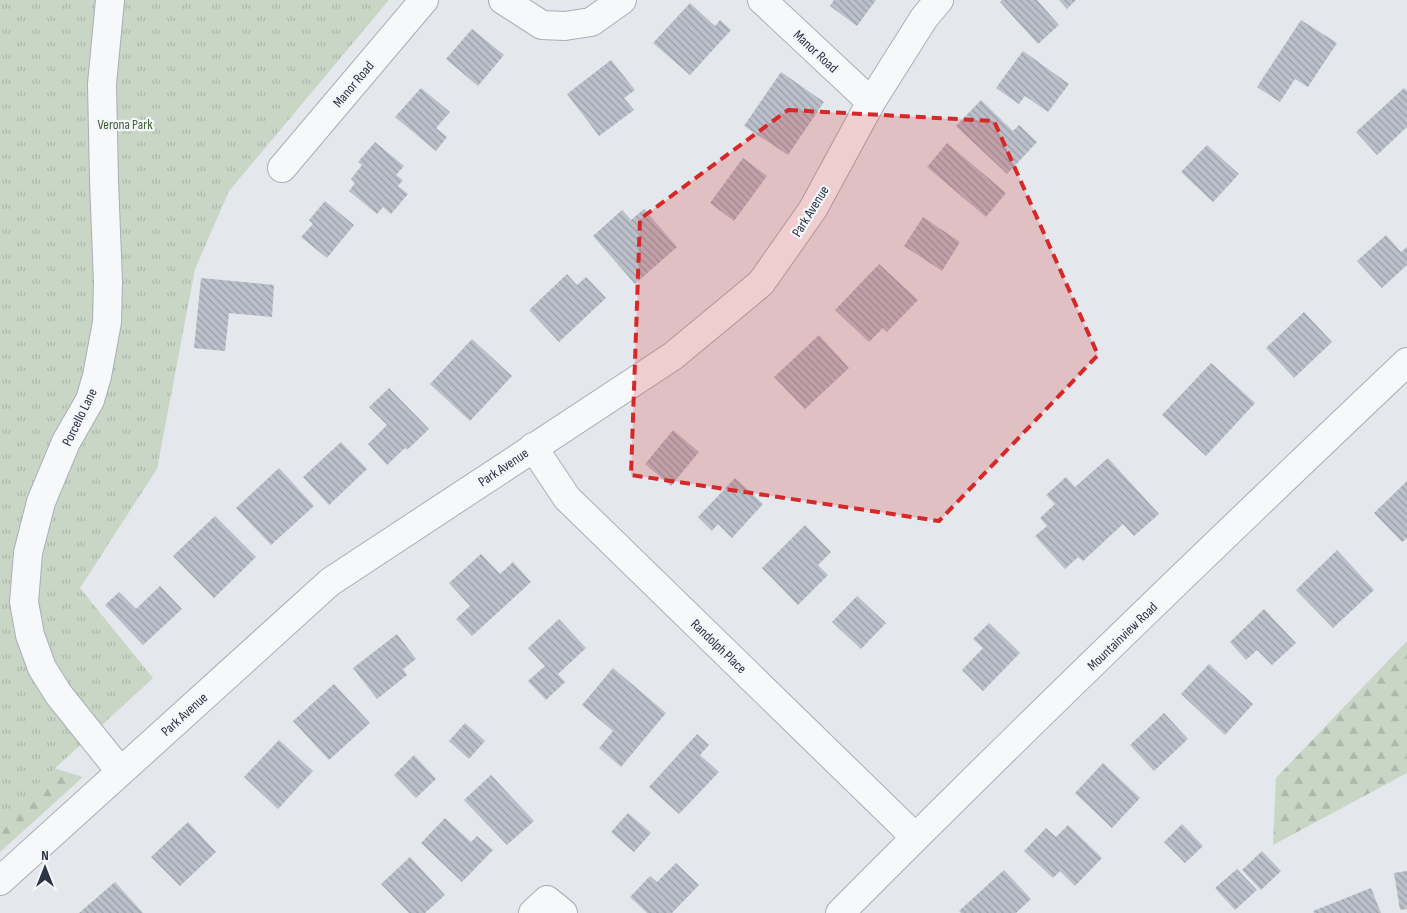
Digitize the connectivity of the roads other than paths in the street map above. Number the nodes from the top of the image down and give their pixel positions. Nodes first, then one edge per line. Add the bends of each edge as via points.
1 (110, 0) edge
2 (424, 0) edge
3 (503, 0) edge
4 (622, 0) edge
5 (762, 0) edge
6 (940, 0) edge
7 (871, 102) junction
8 (282, 168) dead end
9 (1407, 362) edge
10 (534, 447) junction
11 (120, 772) junction
12 (915, 838) junction
13 (0, 881) edge
14 (840, 913) edge

1 - 11 street, Porcello Lane via 102,84 107,322 90,400 66,442 41,502 28,552 24,602 30,636 42,668 59,695
2 - 8 street, Manor Road
3 - 4 street via 542,25 565,26 591,22
5 - 7 street, Manor Road
6 - 7 street, Park Avenue via 924,18
7 - 10 street, Park Avenue via 813,209 761,283 673,356
9 - 12 street, Mountainview Road
10 - 11 street, Park Avenue via 330,582
10 - 12 street, Randolph Place via 567,498
11 - 13 street, Park Avenue
12 - 14 street, Mountainview Road

